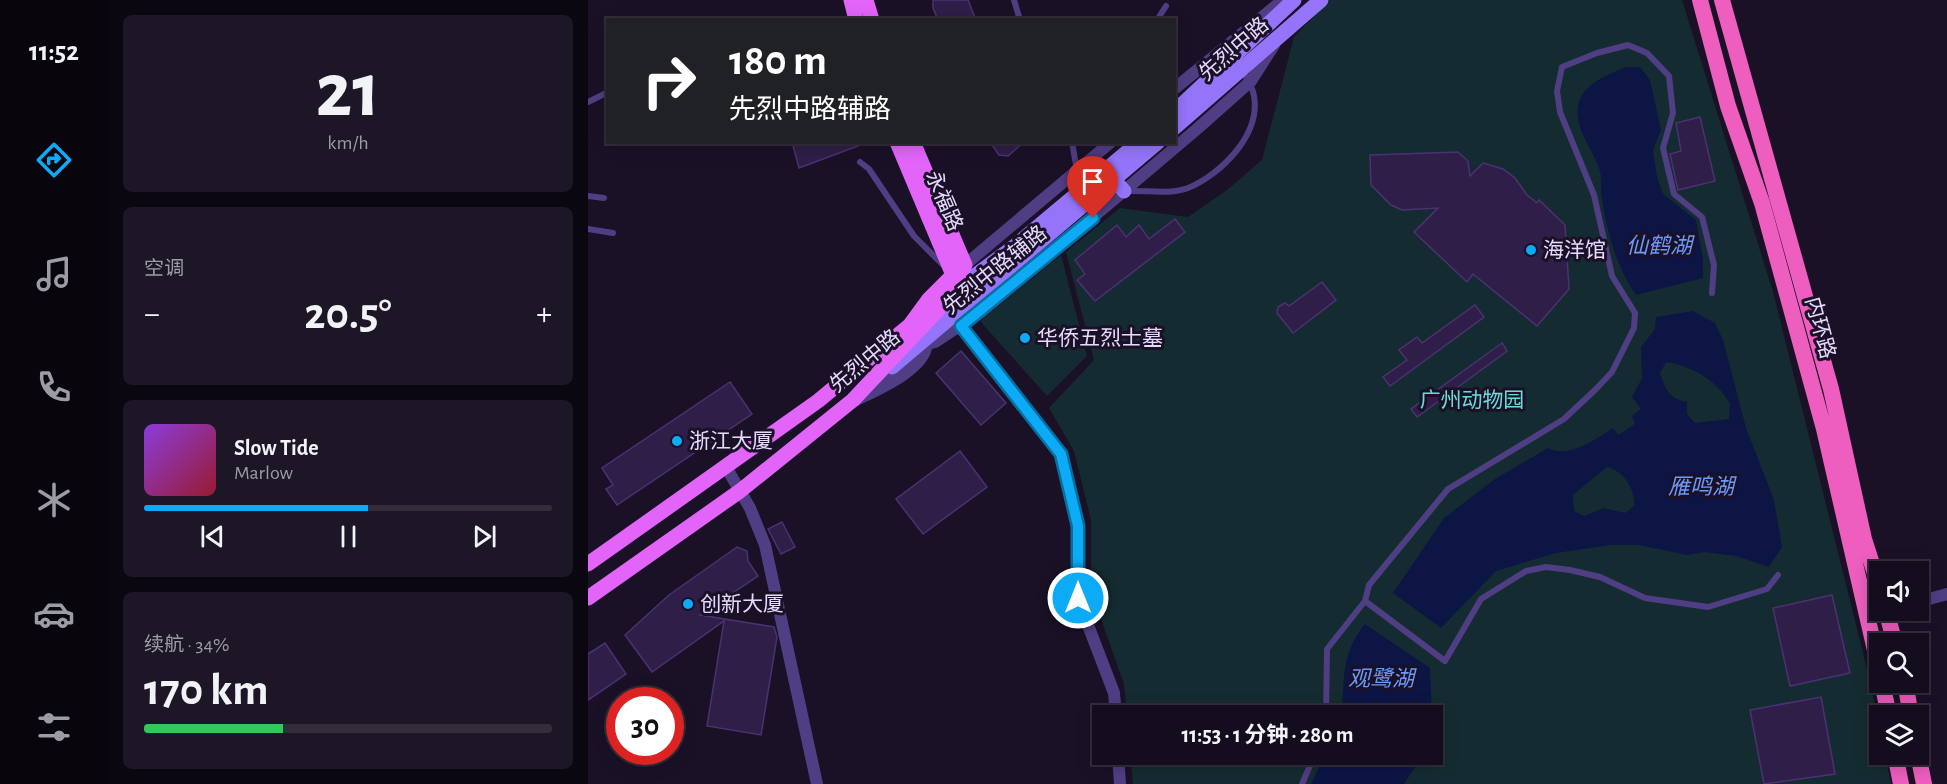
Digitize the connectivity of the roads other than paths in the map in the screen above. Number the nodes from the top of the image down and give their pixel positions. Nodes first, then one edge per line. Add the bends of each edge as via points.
1 (851, 0) edge
2 (866, 0) edge
3 (1014, 0) edge
4 (1283, 0) edge
5 (1294, 0) edge
6 (1321, 0) edge
7 (1700, 0) edge
8 (1722, 0) edge
9 (1166, 6) dead end
10 (856, 18) edge
11 (871, 18) edge
12 (1019, 18) edge
13 (1158, 18) edge
14 (1245, 77) junction
15 (1176, 87) edge
16 (606, 93) edge
17 (588, 102) edge
18 (1176, 110) edge
19 (1176, 127) edge
20 (1176, 137) edge
21 (898, 144) edge
22 (913, 144) edge
23 (1072, 144) edge
24 (1109, 144) edge
25 (1137, 144) edge
26 (1156, 144) edge
27 (1168, 144) edge
28 (860, 162) dead end
29 (1077, 172) junction
30 (1088, 184) junction
31 (1119, 186) junction
32 (588, 196) edge
33 (604, 198) dead end
34 (588, 229) edge
35 (613, 233) dead end
36 (1008, 270) junction
37 (961, 278) junction
38 (1712, 293) dead end
39 (957, 321) junction
40 (918, 338) junction
41 (726, 467) junction
42 (740, 490) junction
43 (1871, 561) edge
44 (588, 564) edge
45 (1778, 575) dead end
46 (1947, 594) edge
47 (588, 598) edge
48 (1929, 599) edge
49 (1365, 601) junction
50 (1871, 633) edge
51 (1115, 705) edge
52 (1326, 705) edge
53 (1119, 765) edge
54 (1310, 765) edge
55 (1897, 765) edge
56 (1920, 765) edge
57 (817, 784) edge
58 (1120, 784) edge
59 (1302, 784) edge
60 (1901, 784) edge
61 (1924, 784) edge

1 - 10 main road
2 - 11 main road
3 - 12 lane
4 - 15 street
5 - 18 main road, 先烈中路
6 - 14 main road, 先烈中路 via 1276,41
7 - 50 highway, 内环路 via 1728,106 1762,203 1824,429
8 - 43 highway, 内环路 via 1831,389
9 - 13 lane
14 - 19 main road, 先烈中路
14 - 20 street, 先烈中路辅路
14 - 31 lane via 1255,98 1251,125 1240,147 1219,169 1185,189
16 - 17 lane
21 - 37 main road, 永福路
22 - 37 main road, 永福路
23 - 29 lane
24 - 29 street, 先烈中路辅路
25 - 30 main road
26 - 31 main road, 先烈中路
27 - 31 street, 先烈中路辅路
28 - 37 lane via 869,169 914,236
29 - 30 main road
29 - 37 street, 先烈中路辅路
30 - 37 main road via 1015,246
31 - 36 main road, 先烈中路
31 - 39 street, 先烈中路辅路
32 - 33 lane
34 - 35 lane
36 - 37 main road
36 - 39 main road, 先烈中路
37 - 40 main road
38 - 49 lane via 1714,265 1702,217 1674,194 1663,148 1673,113 1669,76 1647,53 1628,45 1562,67 1557,92 1560,112 1594,195 1612,276 1635,313 1634,328 1612,372 1564,419 1448,489 1369,585
39 - 40 main road, 先烈中路
39 - 51 street via 1061,454 1078,526 1078,598
40 - 41 main road, 先烈中路 via 818,401
40 - 42 main road, 先烈中路 via 853,400
41 - 42 street
41 - 44 main road, 先烈中路
42 - 47 main road, 先烈中路
42 - 57 street via 765,545
45 - 49 lane via 1767,589 1708,607 1645,598 1600,577 1570,570 1546,567 1526,571 1481,599 1445,661
46 - 48 street
49 - 52 lane via 1327,649
53 - 58 street
54 - 59 lane
55 - 60 highway
56 - 61 highway

